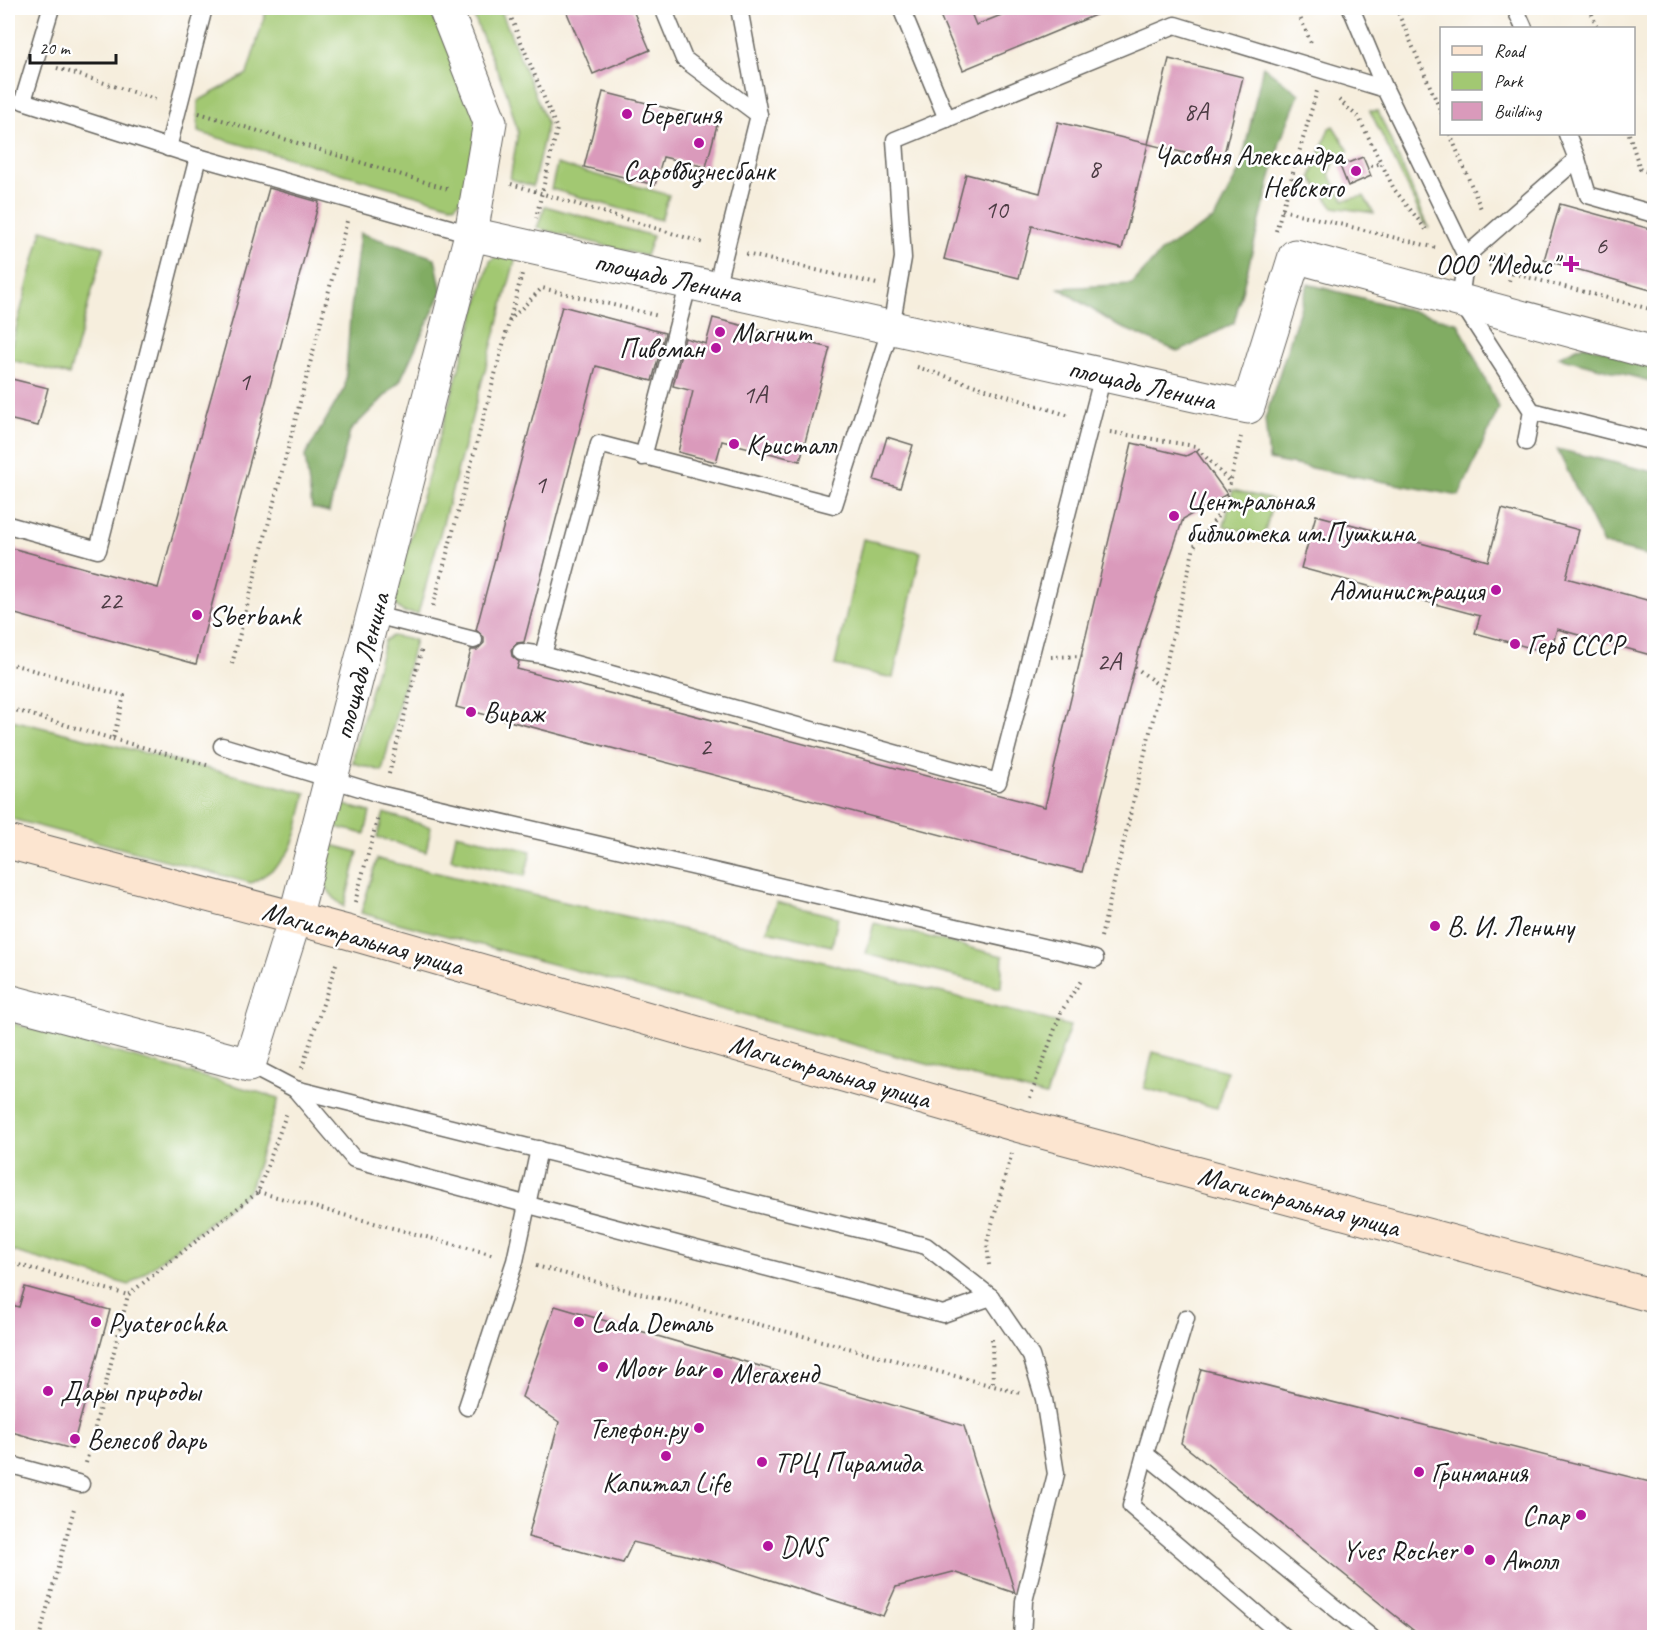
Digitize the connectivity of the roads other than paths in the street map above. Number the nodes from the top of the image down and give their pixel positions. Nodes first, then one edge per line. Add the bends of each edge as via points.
1 (51, 8) edge
2 (204, 8) edge
3 (445, 8) edge
4 (663, 8) edge
5 (739, 8) edge
6 (901, 8) edge
7 (1351, 8) edge
8 (1515, 8) edge
9 (1524, 27) edge
10 (1385, 89) junction
11 (759, 115) junction
12 (947, 119) junction
13 (1567, 135) edge
14 (168, 148) junction
15 (198, 157) junction
16 (1577, 159) junction
17 (1654, 214) edge
18 (471, 234) junction
19 (1466, 256) junction
20 (703, 285) junction
21 (1460, 300) junction
22 (891, 327) junction
23 (1654, 353) edge
24 (1103, 375) junction
25 (1532, 411) junction
26 (1527, 442) dead end
27 (1654, 442) edge
28 (643, 457) junction
29 (8, 525) edge
30 (375, 615) junction
31 (474, 640) dead end
32 (521, 652) dead end
33 (543, 655) junction
34 (222, 747) dead end
35 (331, 781) junction
36 (8, 842) edge
37 (295, 918) junction
38 (1095, 959) road end
39 (8, 1001) edge
40 (249, 1065) junction
41 (295, 1089) junction
42 (539, 1149) junction
43 (528, 1205) junction
44 (1654, 1296) edge
45 (991, 1297) junction
46 (1186, 1318) dead end
47 (467, 1407) dead end
48 (1145, 1454) junction
49 (8, 1464) edge
50 (81, 1484) road end
51 (1022, 1638) edge
52 (1285, 1638) edge
53 (1372, 1638) edge

1 - 14 lane via 23,101
2 - 14 lane
3 - 18 street via 490,122
4 - 11 lane via 684,59
5 - 11 lane
6 - 12 lane
7 - 10 lane
8 - 9 lane
10 - 12 lane via 1175,26
10 - 19 lane
11 - 20 lane
12 - 22 lane via 895,140 903,258
13 - 16 lane
14 - 15 lane
15 - 18 lane
15 - 29 lane via 98,550
16 - 17 lane via 1588,195
16 - 19 lane
18 - 20 street, площадь Ленина
18 - 30 street, площадь Ленина
19 - 21 lane
20 - 22 street, площадь Ленина
20 - 28 lane
21 - 23 street, площадь Ленина
21 - 24 street, площадь Ленина via 1295,256 1248,407
21 - 25 lane
22 - 24 street, площадь Ленина
22 - 28 lane via 834,506
24 - 33 lane via 998,782
25 - 26 lane
25 - 27 lane
28 - 33 lane via 599,444
30 - 31 lane
30 - 35 street, площадь Ленина
32 - 33 lane
34 - 35 lane
35 - 37 street, площадь Ленина
35 - 38 lane
36 - 37 main road, Магистральная улица
37 - 40 street, площадь Ленина
37 - 44 main road, Магистральная улица via 1020,1126
39 - 40 street
40 - 41 lane
41 - 42 lane
41 - 43 lane via 354,1159
42 - 43 lane
42 - 45 lane via 926,1246
43 - 45 lane via 943,1314
43 - 47 lane via 515,1261
45 - 51 lane via 1031,1356 1044,1399 1056,1474 1024,1601
46 - 48 lane
48 - 52 lane via 1131,1506
48 - 53 lane
49 - 50 lane

